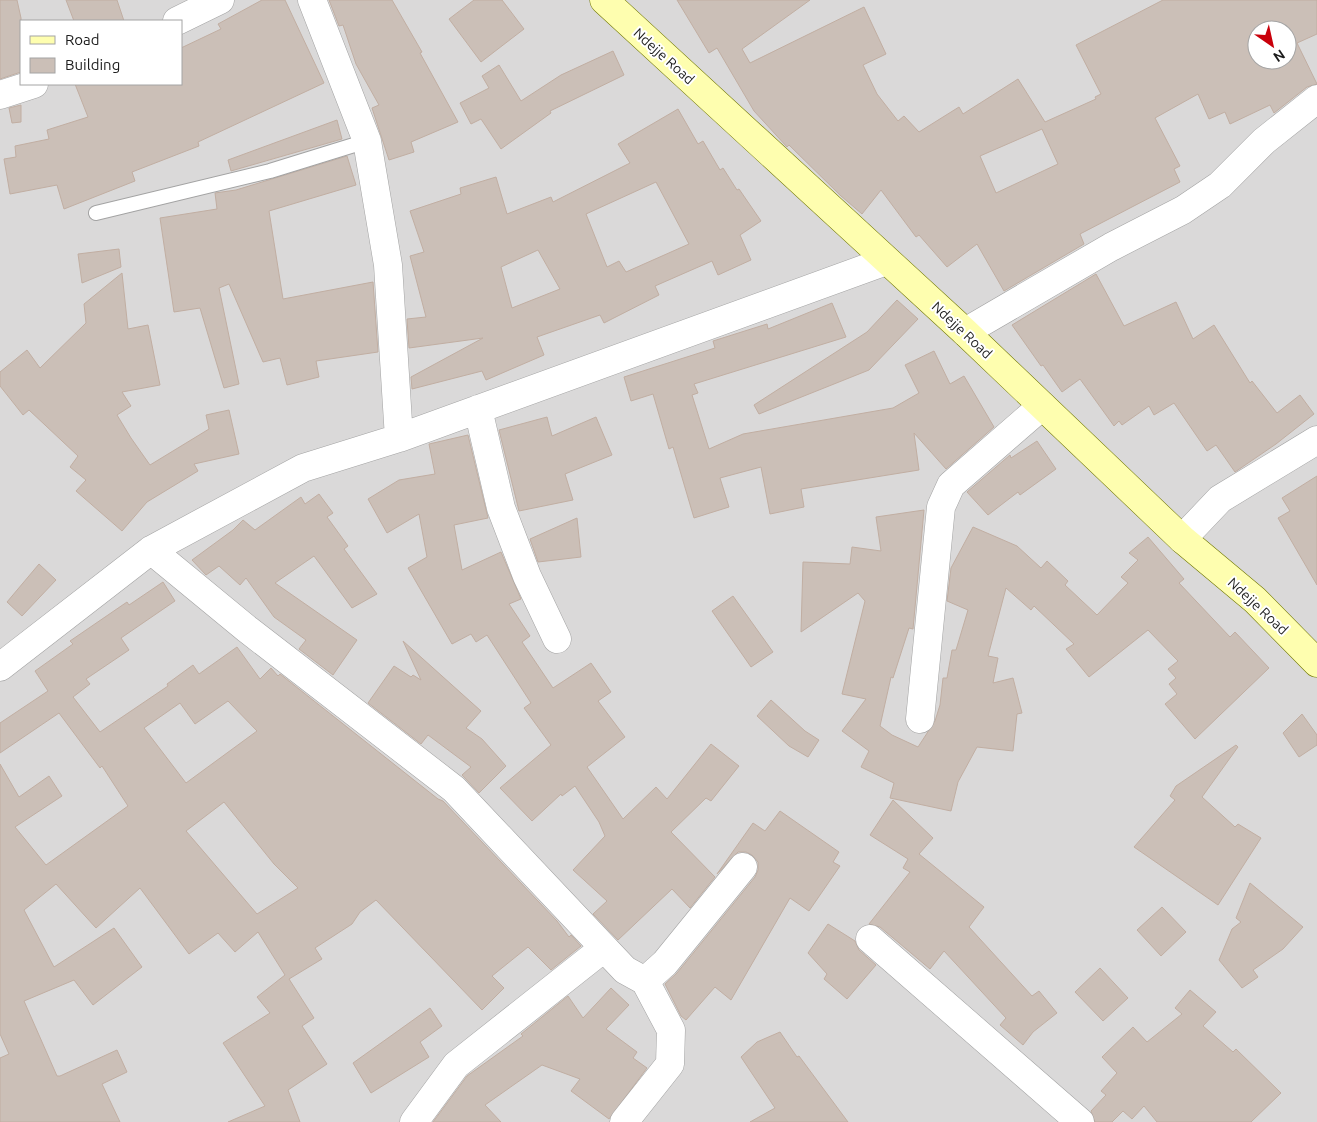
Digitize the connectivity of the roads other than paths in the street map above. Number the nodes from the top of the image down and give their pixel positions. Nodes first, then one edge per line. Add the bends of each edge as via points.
1 (220, 0) edge
2 (312, 0) edge
3 (616, 3) edge
4 (179, 20) edge
5 (31, 85) edge
6 (0, 95) edge
7 (1317, 99) edge
8 (367, 141) junction
9 (96, 213) dead end
10 (886, 261) junction
11 (965, 332) junction
12 (1042, 406) junction
13 (478, 409) junction
14 (399, 438) junction
15 (1317, 440) edge
16 (1182, 538) junction
17 (151, 550) junction
18 (557, 639) dead end
19 (1317, 663) edge
20 (0, 667) edge
21 (920, 719) dead end
22 (744, 866) dead end
23 (870, 939) dead end
24 (604, 948) junction
25 (645, 981) junction
26 (414, 1122) edge
27 (624, 1122) edge
28 (1080, 1122) edge

1 - 4 street
2 - 8 street
3 - 10 street, Ndejje Road
5 - 6 street
7 - 11 street via 1264,141 1206,195
8 - 9 lane via 270,171
8 - 14 street via 388,265
10 - 11 street, Ndejje Road
10 - 13 street
11 - 12 street, Ndejje Road
12 - 16 street, Ndejje Road
12 - 21 street via 951,485 941,507
13 - 14 street
13 - 18 street via 501,508 527,576
14 - 17 street via 303,468
15 - 16 street via 1220,499
16 - 19 street, Ndejje Road via 1255,600
17 - 20 street
17 - 24 street via 247,630 454,788
22 - 25 street via 665,963
23 - 28 street
24 - 25 street via 625,970
24 - 26 street via 456,1065
25 - 27 street via 671,1030 670,1064

